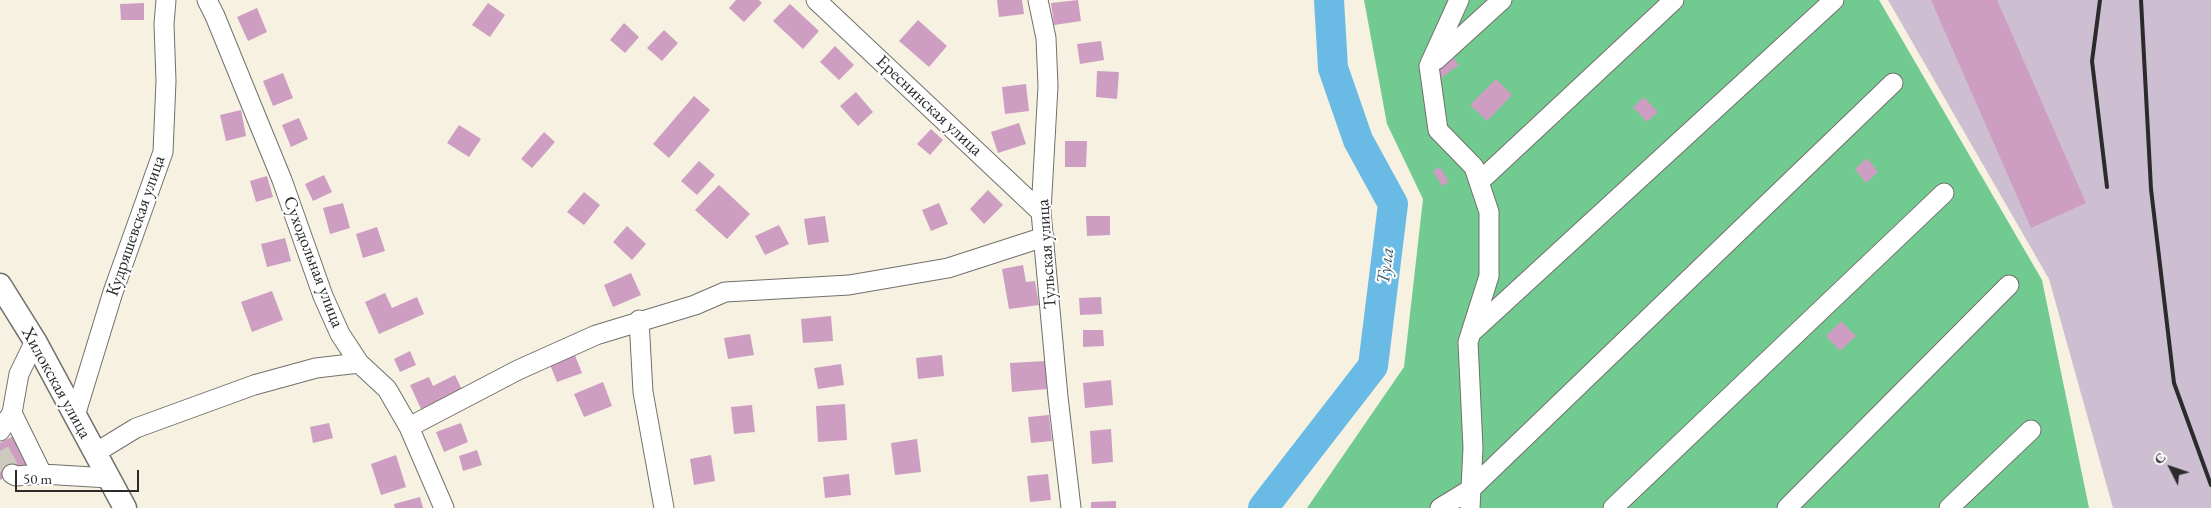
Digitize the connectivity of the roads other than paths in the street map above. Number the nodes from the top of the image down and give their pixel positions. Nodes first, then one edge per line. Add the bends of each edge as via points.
1 (166, 0) edge
2 (207, 0) edge
3 (816, 0) edge
4 (1038, 0) edge
5 (1459, 0) edge
6 (1502, 0) edge
7 (1674, 0) edge
8 (1834, 0) edge
9 (1429, 66) junction
10 (1893, 83) dead end
11 (1479, 182) junction
12 (1944, 193) dead end
13 (1041, 212) junction
14 (1044, 237) junction
15 (2009, 286) dead end
16 (1, 289) edge
17 (639, 320) junction
18 (1471, 333) junction
19 (35, 341) junction
20 (359, 363) junction
21 (12, 413) junction
22 (75, 416) junction
23 (409, 427) junction
24 (2031, 430) dead end
25 (0, 431) edge
26 (95, 452) junction
27 (12, 474) dead end
28 (42, 474) junction
29 (109, 478) junction
30 (1470, 499) edge
31 (125, 508) edge
32 (444, 508) edge
33 (664, 508) edge
34 (1071, 508) edge
35 (1440, 508) edge
36 (1613, 508) edge
37 (1787, 508) edge
38 (1949, 508) edge

1 - 22 street, Кудряшевская улица via 163,152 113,292
2 - 20 street, Суходольная улица via 282,180 323,296 340,334
3 - 13 street, Ереснинская улица
4 - 13 street, Тульская улица via 1046,38 1048,86
5 - 9 street
6 - 9 street
7 - 11 street
8 - 18 street
9 - 11 street via 1438,130 1474,167
10 - 30 street
11 - 18 street via 1489,212 1489,276
12 - 36 street
13 - 14 street, Тульская улица
14 - 17 street via 948,268 849,285 725,292 696,305
14 - 34 street, Тульская улица
15 - 37 street
16 - 19 main road, Хилокская улица
17 - 23 street via 596,335 518,370
17 - 33 street via 643,392
18 - 30 street via 1468,342 1473,448
19 - 21 street via 19,374
19 - 22 main road, Хилокская улица
20 - 23 street, Суходольная улица via 387,389
20 - 26 street via 316,368 254,384 136,428
21 - 25 street
21 - 28 street
22 - 26 main road, Хилокская улица
23 - 32 street, Суходольная улица
24 - 38 street
26 - 29 main road, Хилокская улица
27 - 28 street
28 - 29 street
29 - 31 main road, Хилокская улица
30 - 35 street

